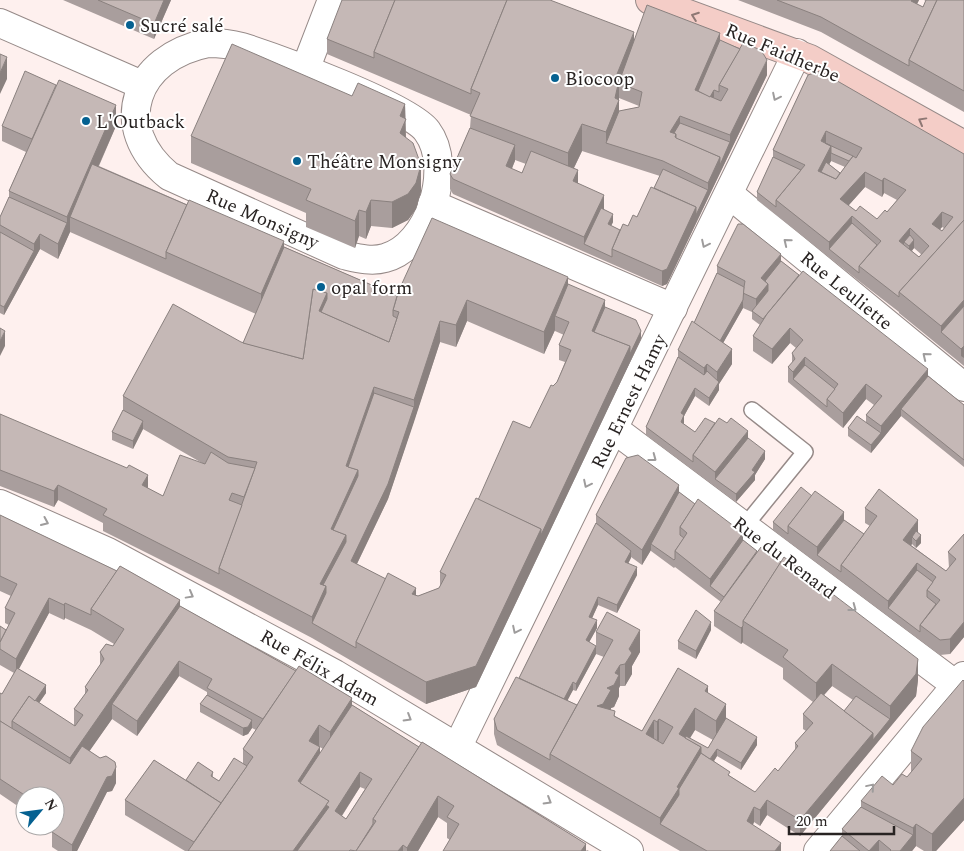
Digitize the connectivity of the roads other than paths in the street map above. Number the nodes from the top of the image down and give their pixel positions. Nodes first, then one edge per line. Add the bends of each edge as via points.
1 (332, 0) edge
2 (650, 0) edge
3 (0, 23) edge
4 (797, 54) junction
5 (305, 70) junction
6 (142, 85) junction
7 (964, 145) edge
8 (729, 194) junction
9 (432, 204) junction
10 (673, 308) junction
11 (964, 386) edge
12 (752, 410) dead end
13 (614, 429) junction
14 (0, 504) edge
15 (744, 527) junction
16 (960, 681) edge
17 (458, 748) junction
18 (629, 851) edge
19 (818, 851) edge

1 - 5 street
4 -> 2 main road, Rue Faidherbe
3 - 6 street
7 -> 4 main road, Rue Faidherbe via 825,66
4 -> 8 street, Rue Ernest Hamy
5 - 6 street, Rue Monsigny via 241,47 208,43 192,46 163,60
5 - 9 street, Rue Monsigny via 422,124 438,153 438,181
6 - 9 street, Rue Monsigny via 137,105 142,145 154,164 168,176 344,255 372,259 397,253 417,234
8 -> 10 street, Rue Ernest Hamy
11 -> 8 street, Rue Leuliette
9 - 10 street
10 - 13 street, Rue Ernest Hamy
12 - 15 lane via 805,452
13 -> 15 street, Rue du Renard
13 -> 17 street, Rue Ernest Hamy
14 -> 17 street, Rue Félix Adam via 153,575 334,674
15 -> 16 street, Rue du Renard
19 -> 16 street
17 -> 18 street, Rue Félix Adam

